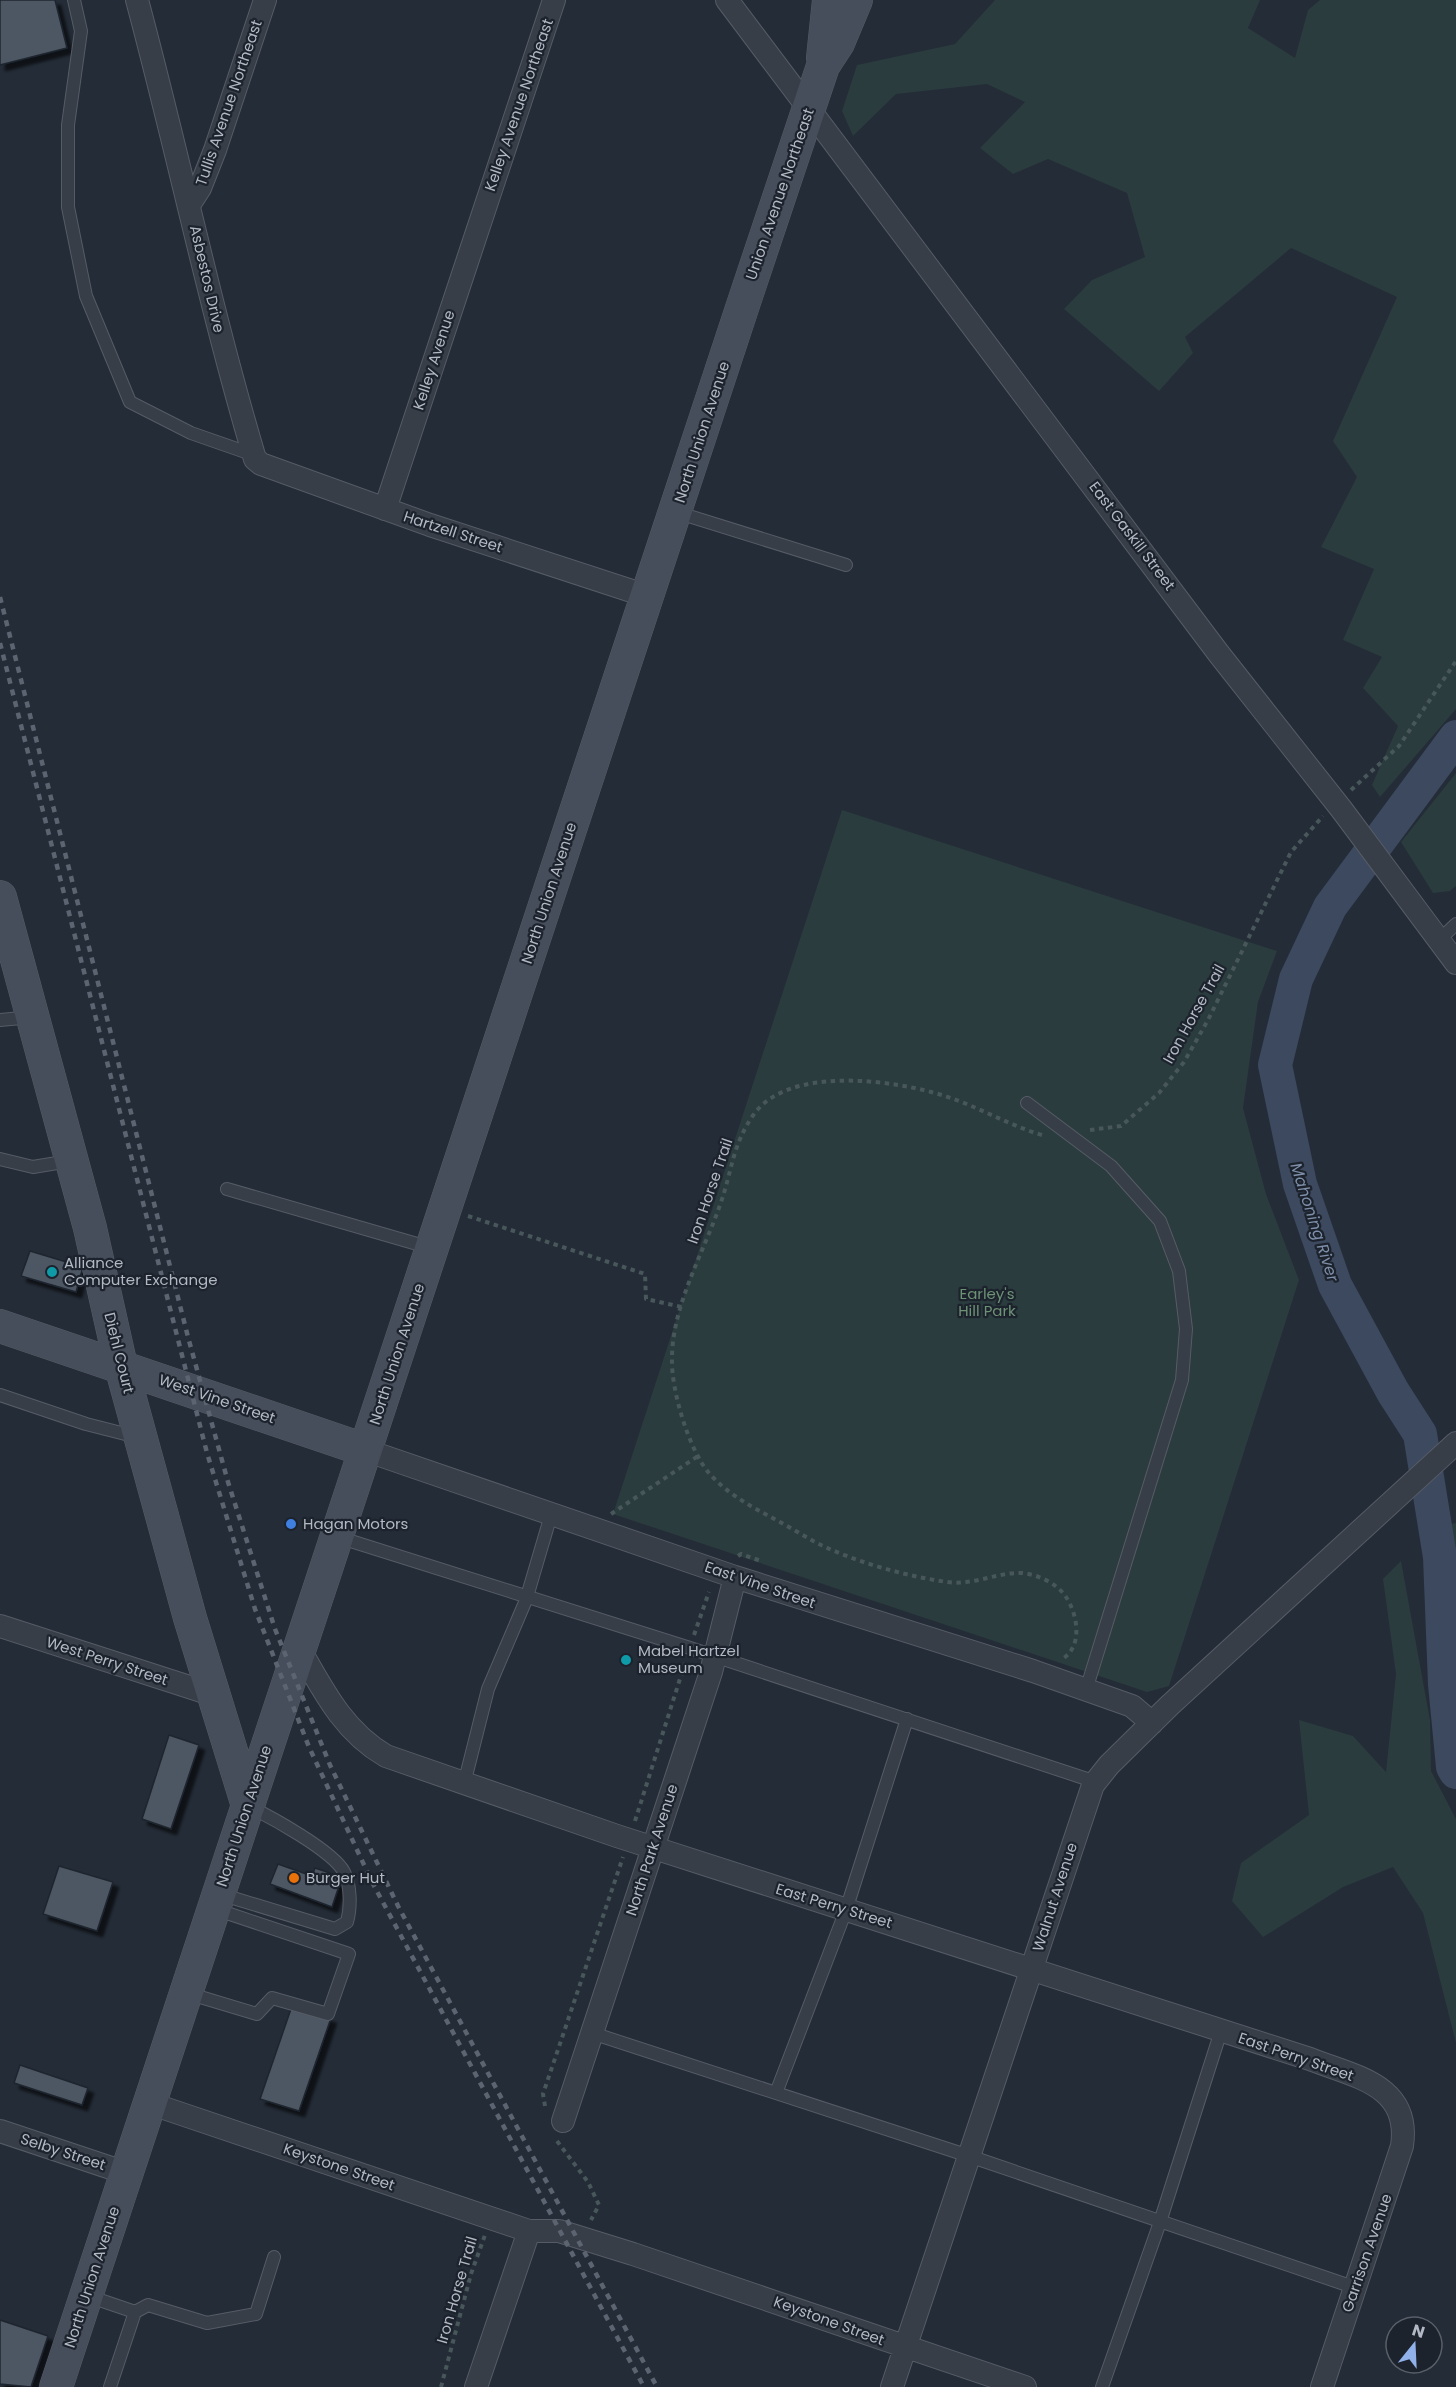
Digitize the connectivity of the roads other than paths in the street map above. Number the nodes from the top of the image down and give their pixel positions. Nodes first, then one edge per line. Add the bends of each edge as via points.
1 (74, 0) edge
2 (137, 0) edge
3 (265, 0) edge
4 (554, 0) edge
5 (727, 0) edge
6 (829, 0) edge
7 (856, 0) edge
8 (823, 66) junction
9 (810, 108) junction
10 (189, 205) junction
11 (483, 211) joint
12 (738, 322) joint
13 (257, 460) junction
14 (385, 509) junction
15 (675, 511) junction
16 (846, 565) dead end
17 (647, 596) junction
18 (1, 901) edge
19 (1456, 924) edge
20 (1439, 940) junction
21 (1456, 963) edge
22 (32, 1017) junction
23 (0, 1020) edge
24 (1027, 1103) dead end
25 (0, 1159) edge
26 (71, 1161) junction
27 (227, 1189) dead end
28 (432, 1248) junction
29 (0, 1326) edge
30 (121, 1366) junction
31 (0, 1395) edge
32 (141, 1438) junction
33 (1456, 1443) edge
34 (365, 1450) junction
35 (552, 1515) junction
36 (337, 1536) junction
37 (735, 1577) junction
38 (527, 1596) junction
39 (0, 1626) edge
40 (299, 1648) junction
41 (716, 1656) junction
42 (1086, 1690) junction
43 (214, 1695) junction
44 (907, 1719) junction
45 (1152, 1723) junction
46 (1096, 1782) junction
47 (464, 1784) junction
48 (248, 1806) junction
49 (653, 1848) junction
50 (217, 1901) junction
51 (846, 1910) junction
52 (1031, 1970) junction
53 (187, 1993) junction
54 (1221, 2031) junction
55 (592, 2033) junction
56 (776, 2093) junction
57 (149, 2103) junction
58 (1402, 2118) joint
59 (563, 2121) dead end
60 (0, 2131) edge
61 (969, 2156) junction
62 (126, 2173) junction
63 (1160, 2221) junction
64 (529, 2231) junction
65 (274, 2257) dead end
66 (1356, 2288) junction
67 (86, 2295) junction
68 (135, 2312) junction
69 (905, 2348) junction
70 (62, 2385) edge
71 (110, 2387) edge
72 (476, 2387) edge
73 (892, 2387) edge
74 (1025, 2387) edge
75 (1102, 2387) edge
76 (1322, 2387) edge

1 - 13 lane via 81,31 68,125 68,207 86,296 130,402
2 - 10 street, Asbestos Drive
3 - 10 street, Tullis Avenue Northeast via 200,188
4 - 11 street, Kelley Avenue Northeast
5 - 9 street, East Gaskill Street
6 - 8 main road, Union Avenue Northeast
7 - 8 main road, Union Avenue Northeast via 838,43
8 - 9 main road, Union Avenue Northeast
9 - 12 main road, Union Avenue Northeast
9 - 20 street, East Gaskill Street via 1219,654
10 - 13 street, Asbestos Drive via 218,327
11 - 14 street, Kelley Avenue
12 - 15 main road, North Union Avenue
13 - 14 street, Hartzell Street
14 - 17 street, Hartzell Street
15 - 16 lane
15 - 17 main road, North Union Avenue
17 - 28 main road, North Union Avenue
18 - 22 main road, Diehl Court
19 - 20 lane
20 - 21 street, East Gaskill Street
22 - 23 lane
22 - 26 main road, Diehl Court
24 - 42 lane via 1111,1166 1160,1221 1179,1271 1186,1329 1182,1380
25 - 26 lane via 33,1167
26 - 30 main road, Diehl Court
27 - 28 lane
28 - 34 main road, North Union Avenue
29 - 30 main road, West Vine Street
30 - 32 main road, Diehl Court
30 - 34 main road, West Vine Street
31 - 32 lane
32 - 43 main road, Diehl Court
33 - 45 street, Walnut Avenue
34 - 35 street, East Vine Street
34 - 36 main road, North Union Avenue
35 - 37 street, East Vine Street
35 - 38 lane
36 - 38 lane
36 - 40 main road, North Union Avenue
37 - 41 street, North Park Avenue
37 - 42 street, East Vine Street
38 - 41 lane
38 - 47 lane via 488,1689
39 - 43 street, West Perry Street
40 - 47 street, East Perry Street via 342,1721 360,1739 386,1756
40 - 48 main road, North Union Avenue
41 - 44 lane
41 - 49 street, North Park Avenue
42 - 45 street, East Vine Street via 1132,1706
43 - 48 main road, Diehl Court
44 - 46 lane
44 - 51 lane
45 - 46 street, Walnut Avenue
46 - 52 street, Walnut Avenue via 1085,1802
47 - 49 street, East Perry Street
48 - 50 main road, North Union Avenue
48 - 50 lane via 325,1853 343,1869 349,1884 347,1922 340,1928 317,1926
49 - 51 street, East Perry Street
49 - 55 street, North Park Avenue
50 - 53 main road, North Union Avenue
50 - 53 lane via 350,1954 328,2014 272,1998 257,2014
51 - 52 street, East Perry Street
51 - 56 lane
52 - 54 street, East Perry Street
52 - 61 street, Walnut Avenue
53 - 57 main road, North Union Avenue
54 - 58 street, East Perry Street via 1320,2063 1384,2090 1400,2108
54 - 63 lane
55 - 56 lane
55 - 59 street, North Park Avenue
56 - 61 lane
57 - 62 main road, North Union Avenue
57 - 64 street, Keystone Street
58 - 66 street, Garrison Avenue via 1399,2160
60 - 62 street, Selby Street
61 - 63 lane
61 - 69 street, Walnut Avenue
62 - 67 main road, North Union Avenue
63 - 66 lane
63 - 75 lane
64 - 69 street, Keystone Street via 559,2231 633,2254
64 - 72 street
65 - 68 lane via 256,2314 207,2323 148,2304
66 - 76 street, Garrison Avenue
67 - 68 lane
67 - 70 main road, North Union Avenue
68 - 71 lane
69 - 73 street, Walnut Avenue
69 - 74 street, Keystone Street

